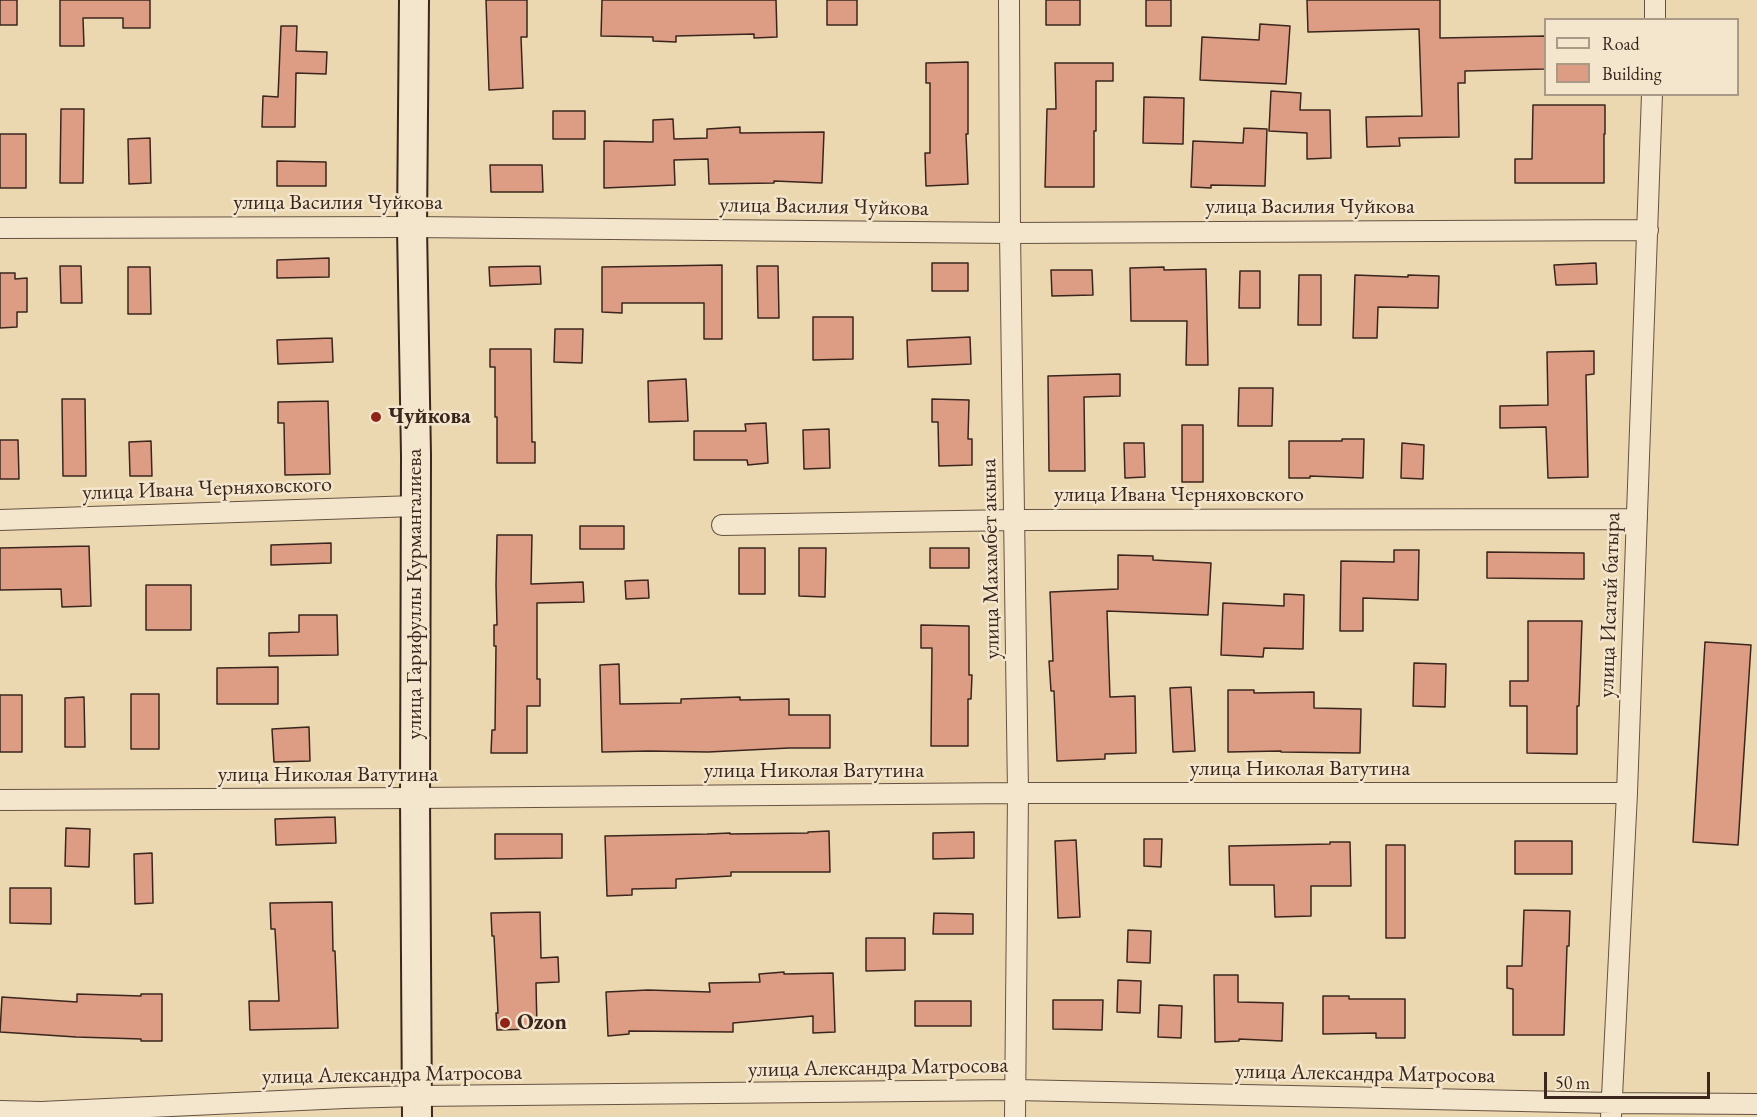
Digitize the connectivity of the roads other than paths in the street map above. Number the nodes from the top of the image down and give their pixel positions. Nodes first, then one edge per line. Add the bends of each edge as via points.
1 (414, 0) edge
2 (1009, 0) edge
3 (1655, 0) edge
4 (1655, 18) edge
5 (1652, 96) edge
6 (412, 227) junction
7 (0, 228) edge
8 (1648, 230) junction
9 (1010, 233) junction
10 (416, 506) junction
11 (1015, 519) junction
12 (1637, 519) junction
13 (0, 520) edge
14 (722, 525) dead end
15 (1628, 793) junction
16 (1018, 794) junction
17 (415, 798) junction
18 (0, 800) edge
19 (1016, 1090) junction
20 (1757, 1104) edge
21 (417, 1107) edge
22 (1611, 1110) edge
23 (0, 1111) edge
24 (1015, 1117) edge

1 - 6 street, улица Гарифуллы Курмангалиева
2 - 9 street, улица Махамбет акына
3 - 4 street
5 - 8 street, улица Исатай батыра
6 - 7 street, улица Василия Чуйкова
6 - 9 street, улица Василия Чуйкова
6 - 10 street, улица Гарифуллы Курмангалиева
8 - 9 street, улица Василия Чуйкова
8 - 12 street, улица Исатай батыра
9 - 11 street, улица Махамбет акына
10 - 13 street, улица Ивана Черняховского
10 - 17 street, улица Гарифуллы Курмангалиева
11 - 12 street, улица Ивана Черняховского
11 - 14 street, улица Ивана Черняховского
11 - 16 street, улица Махамбет акына
12 - 15 street, улица Исатай батыра
15 - 16 street, улица Николая Ватутина
15 - 22 street, улица Исатай батыра
16 - 17 street, улица Николая Ватутина
16 - 19 street, улица Махамбет акына
17 - 18 street, улица Николая Ватутина
17 - 21 street, улица Гарифуллы Курмангалиева
19 - 21 street, улица Александра Матросова
19 - 22 street, улица Александра Матросова
19 - 24 street, улица Махамбет акына
20 - 22 street, улица Александра Матросова
21 - 23 street, улица Александра Матросова via 345,1098

